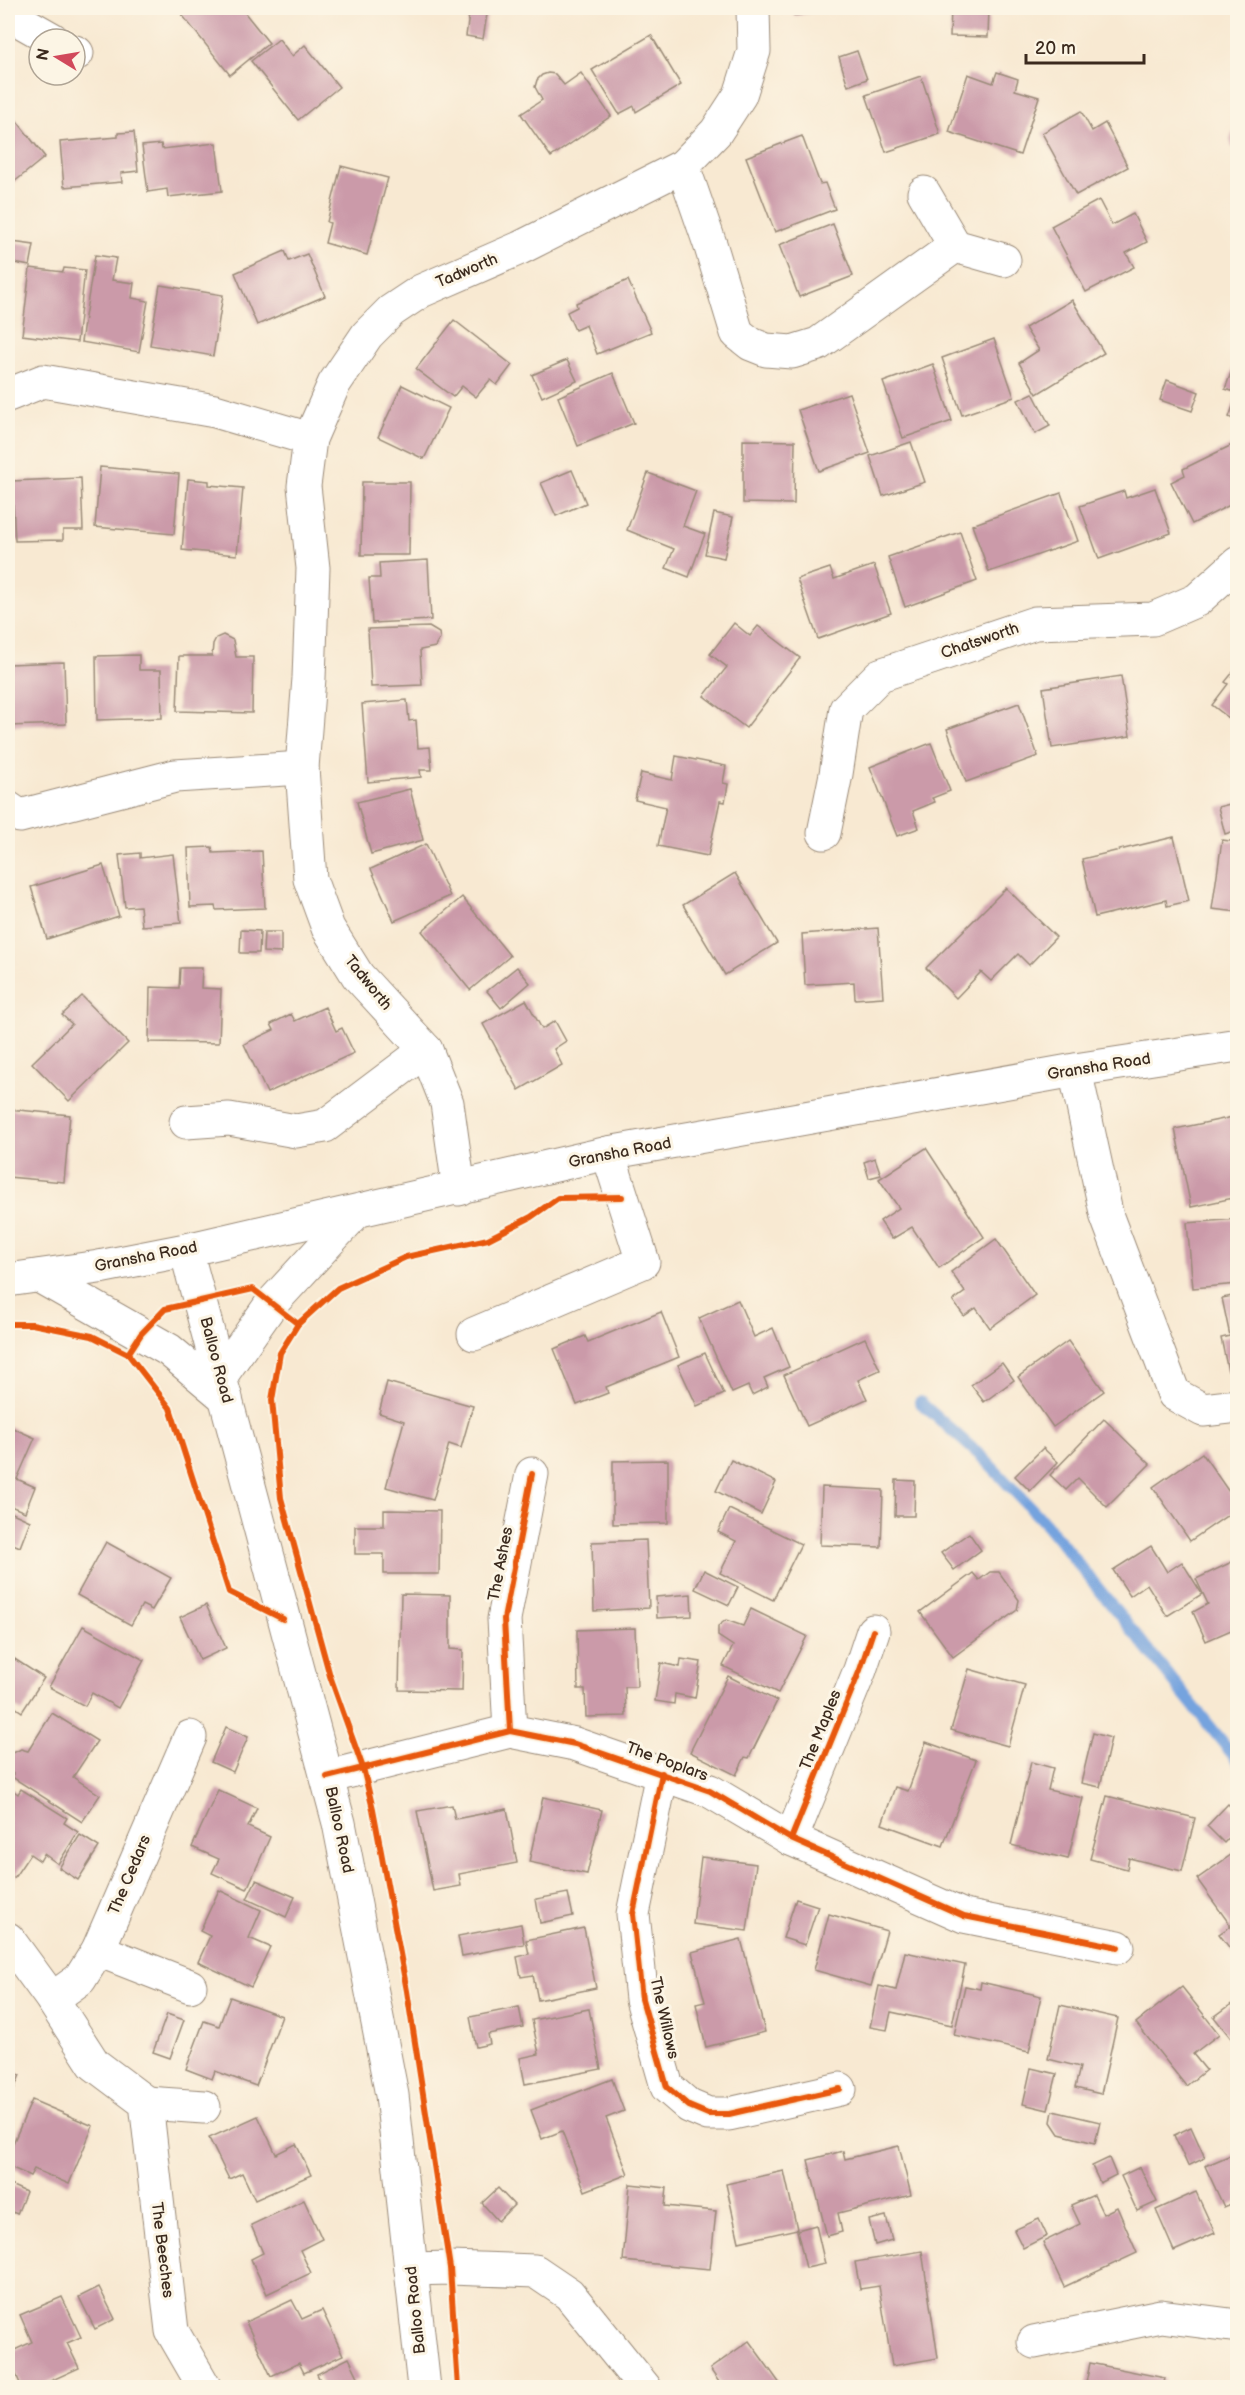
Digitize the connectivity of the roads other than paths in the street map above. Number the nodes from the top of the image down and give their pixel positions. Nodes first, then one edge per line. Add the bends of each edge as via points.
1 (753, 8) edge
2 (8, 14) edge
3 (31, 27) edge
4 (683, 166) junction
5 (924, 193) dead end
6 (955, 246) junction
7 (1005, 260) dead end
8 (8, 395) edge
9 (310, 439) junction
10 (1238, 563) edge
11 (303, 768) junction
12 (8, 808) edge
13 (824, 833) dead end
14 (1238, 1045) edge
15 (426, 1050) junction
16 (1075, 1070) junction
17 (186, 1122) dead end
18 (608, 1154) junction
19 (459, 1189) junction
20 (356, 1212) junction
21 (186, 1250) junction
22 (23, 1278) edge
23 (474, 1334) dead end
24 (223, 1388) junction
25 (1238, 1406) edge
26 (532, 1474) dead end
27 (873, 1631) dead end
28 (510, 1731) junction
29 (190, 1737) dead end
30 (662, 1773) junction
31 (327, 1777) junction
32 (791, 1839) junction
33 (8, 1939) edge
34 (1118, 1947) dead end
35 (98, 1950) junction
36 (190, 1986) dead end
37 (52, 1999) junction
38 (840, 2089) dead end
39 (146, 2103) junction
40 (204, 2108) dead end
41 (411, 2270) junction
42 (1238, 2326) edge
43 (1034, 2342) dead end
44 (206, 2388) edge
45 (424, 2388) edge
46 (645, 2388) edge

1 - 4 street, Tadworth via 754,51 740,95 716,132
2 - 3 street
4 - 6 street via 737,333 766,350 792,352 818,344
4 - 9 street, Tadworth via 520,248 421,291 391,311 367,334 334,384
5 - 6 street
6 - 7 street
8 - 9 street via 43,381 215,411
9 - 11 street, Tadworth via 304,486 313,568
10 - 13 street, Chatsworth via 1197,600 1153,619 1035,623 880,675 846,709
11 - 12 street via 175,777 20,816
11 - 15 street, Tadworth via 310,879 328,927 358,976
14 - 16 street, Gransha Road
15 - 17 street via 325,1126 296,1131 229,1119
15 - 19 street, Tadworth via 447,1103
16 - 18 street, Gransha Road
16 - 25 street via 1107,1216 1173,1394 1203,1410
18 - 19 street, Gransha Road
18 - 23 street via 643,1262
19 - 20 street, Gransha Road
20 - 21 street, Gransha Road
20 - 24 street via 272,1303
21 - 22 street, Gransha Road
21 - 24 street, Balloo Road
22 - 24 street via 169,1350
24 - 31 street, Balloo Road
26 - 28 street, The Ashes via 504,1619
27 - 32 street, The Maples
28 - 30 street, The Poplars via 574,1744
28 - 31 street, The Poplars
29 - 35 street, The Cedars
30 - 32 street, The Poplars via 710,1791
30 - 38 street, The Willows via 633,1914 642,1999 667,2087 689,2106 708,2114 729,2114
31 - 41 street, Balloo Road via 392,2095
32 - 34 street, The Poplars via 964,1916
33 - 37 street
35 - 36 street
35 - 37 street, The Cedars via 80,1979
37 - 39 street via 94,2064
39 - 40 street
39 - 44 street, The Beeches via 172,2331
41 - 45 street, Balloo Road
41 - 46 street via 535,2271 569,2294
42 - 43 street via 1161,2316

